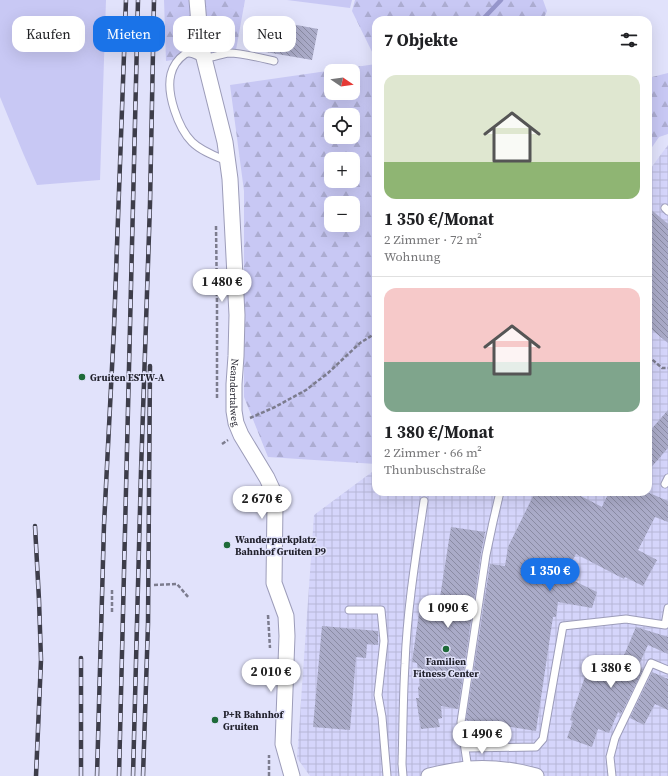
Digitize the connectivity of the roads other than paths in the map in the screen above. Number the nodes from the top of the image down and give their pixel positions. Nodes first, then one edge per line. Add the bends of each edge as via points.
1 (197, 0) edge
2 (204, 58) junction
3 (274, 61) dead end
4 (228, 161) junction
5 (499, 496) edge
6 (424, 501) dead end
7 (668, 608) edge
8 (349, 610) dead end
9 (668, 670) edge
10 (465, 748) junction
11 (468, 769) junction
12 (292, 776) edge
13 (388, 776) edge
14 (403, 776) edge
15 (429, 776) edge
16 (536, 776) edge
17 (612, 776) edge

1 - 2 street, Neandertalweg
2 - 3 lane via 228,53
2 - 4 street, Neandertalweg
2 - 4 lane via 193,53 186,54 176,62 171,74 170,89 175,113 192,142
4 - 12 street, Neandertalweg via 237,315 234,411 240,435 267,478 275,504 274,583 286,616 287,636 284,744
5 - 10 lane via 486,555 461,722
6 - 14 lane via 413,576 405,664
7 - 10 lane via 665,625 626,619 563,626 543,740 536,747
8 - 13 lane via 381,610 384,641 378,695
9 - 17 lane via 651,663 616,738 610,757
10 - 11 lane
11 - 15 street
11 - 16 street via 497,769

